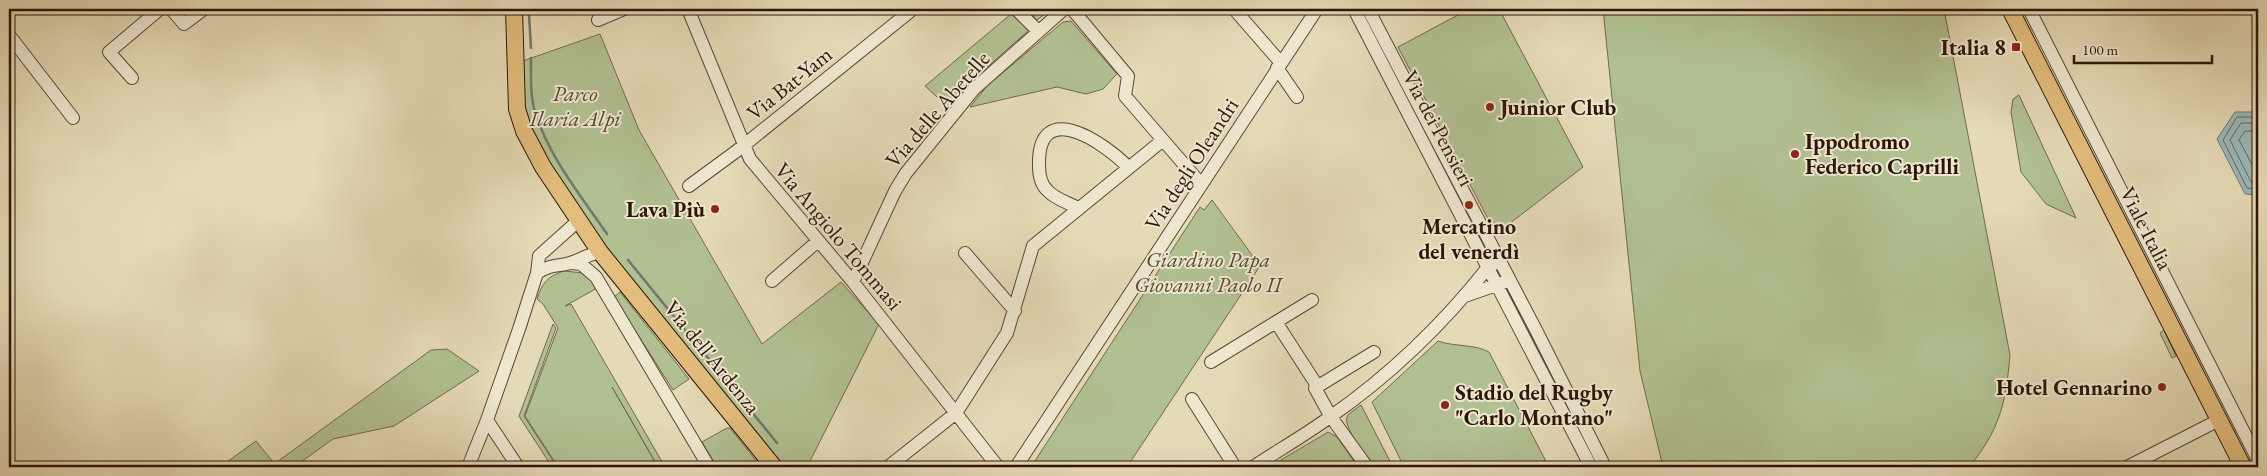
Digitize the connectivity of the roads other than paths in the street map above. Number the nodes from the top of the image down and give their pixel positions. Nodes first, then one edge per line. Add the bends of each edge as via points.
1 (160, 9) edge
2 (171, 9) edge
3 (204, 9) edge
4 (514, 9) edge
5 (624, 9) edge
6 (688, 9) edge
7 (913, 9) edge
8 (1016, 9) edge
9 (1064, 9) edge
10 (1072, 9) edge
11 (1234, 9) edge
12 (1317, 9) edge
13 (1354, 9) edge
14 (1368, 9) edge
15 (2010, 9) edge
16 (2029, 9) edge
17 (598, 20) dead end
18 (1038, 31) junction
19 (9, 34) edge
20 (1279, 66) junction
21 (132, 78) dead end
22 (1297, 97) dead end
23 (73, 118) dead end
24 (1163, 140) junction
25 (744, 146) junction
26 (1129, 168) junction
27 (1201, 184) junction
28 (689, 186) dead end
29 (1078, 208) junction
30 (578, 222) junction
31 (818, 241) junction
32 (600, 252) junction
33 (965, 253) dead end
34 (576, 264) junction
35 (1494, 264) junction
36 (537, 273) junction
37 (618, 275) junction
38 (772, 281) dead end
39 (853, 282) junction
40 (1504, 282) junction
41 (607, 293) junction
42 (1465, 296) junction
43 (1312, 300) dead end
44 (1015, 311) junction
45 (1276, 322) junction
46 (1374, 352) dead end
47 (1211, 362) dead end
48 (1318, 387) junction
49 (1192, 399) dead end
50 (956, 413) junction
51 (1331, 417) junction
52 (487, 420) junction
53 (2219, 420) junction
54 (700, 453) junction
55 (2258, 460) edge
56 (468, 467) edge
57 (518, 467) edge
58 (696, 467) edge
59 (709, 467) edge
60 (774, 467) edge
61 (888, 467) edge
62 (998, 467) edge
63 (1016, 467) edge
64 (1236, 467) edge
65 (1253, 467) edge
66 (1367, 467) edge
67 (1591, 467) edge
68 (1605, 467) edge
69 (2127, 467) edge
70 (2243, 467) edge

1 - 21 street via 109,52
2 - 3 street via 184,24
4 - 30 main road, Via dell'Ardenza via 516,98 520,122 543,167
5 - 17 street
6 - 25 street, Via Angiolo Tommasi
7 - 25 street, Via Bat-Yam
8 - 18 street
9 - 18 street, Via delle Abetelle
10 - 24 street via 1128,76 1125,96
11 - 20 street
12 - 20 street, Via degli Oleandri
13 - 35 street, Via dei Pensieri
14 - 35 street, Via dei Pensieri
15 - 53 main road, Viale Italia
16 - 55 street, Viale Italia
18 - 39 street, Via delle Abetelle via 974,89 906,173
19 - 23 street
20 - 22 street
20 - 27 street, Via degli Oleandri
24 - 26 street
24 - 27 street
25 - 28 street, Via Bat-Yam
25 - 31 street, Via Angiolo Tommasi via 750,159
26 - 29 street
26 - 29 street via 1082,133 1066,129 1049,134 1040,153 1042,184 1051,194
27 - 63 street, Via degli Oleandri
29 - 44 street via 1033,246
30 - 32 main road, Via dell'Ardenza
30 - 36 street via 539,256
31 - 38 street
31 - 39 street, Via Angiolo Tommasi
32 - 34 street via 582,256
32 - 37 main road, Via dell'Ardenza
33 - 44 street
34 - 36 street via 552,265
34 - 37 street
34 - 41 street via 596,277
35 - 40 street, Via dei Pensieri
35 - 42 street
36 - 52 street
37 - 41 street via 610,281
37 - 60 main road, Via dell'Ardenza
39 - 50 street, Via Angiolo Tommasi
40 - 42 street
40 - 67 street, Via dei Pensieri
40 - 68 street, Via dei Pensieri
41 - 54 street
42 - 51 street via 1398,363
43 - 45 street
44 - 50 street via 1004,339
45 - 47 street
45 - 48 street
46 - 48 street
48 - 51 street via 1315,388
49 - 64 street
50 - 61 street
50 - 62 street, Via Angiolo Tommasi
51 - 65 street
51 - 66 street
52 - 56 street
52 - 57 street
53 - 69 street
53 - 70 main road, Viale Italia
54 - 58 street
54 - 59 street

